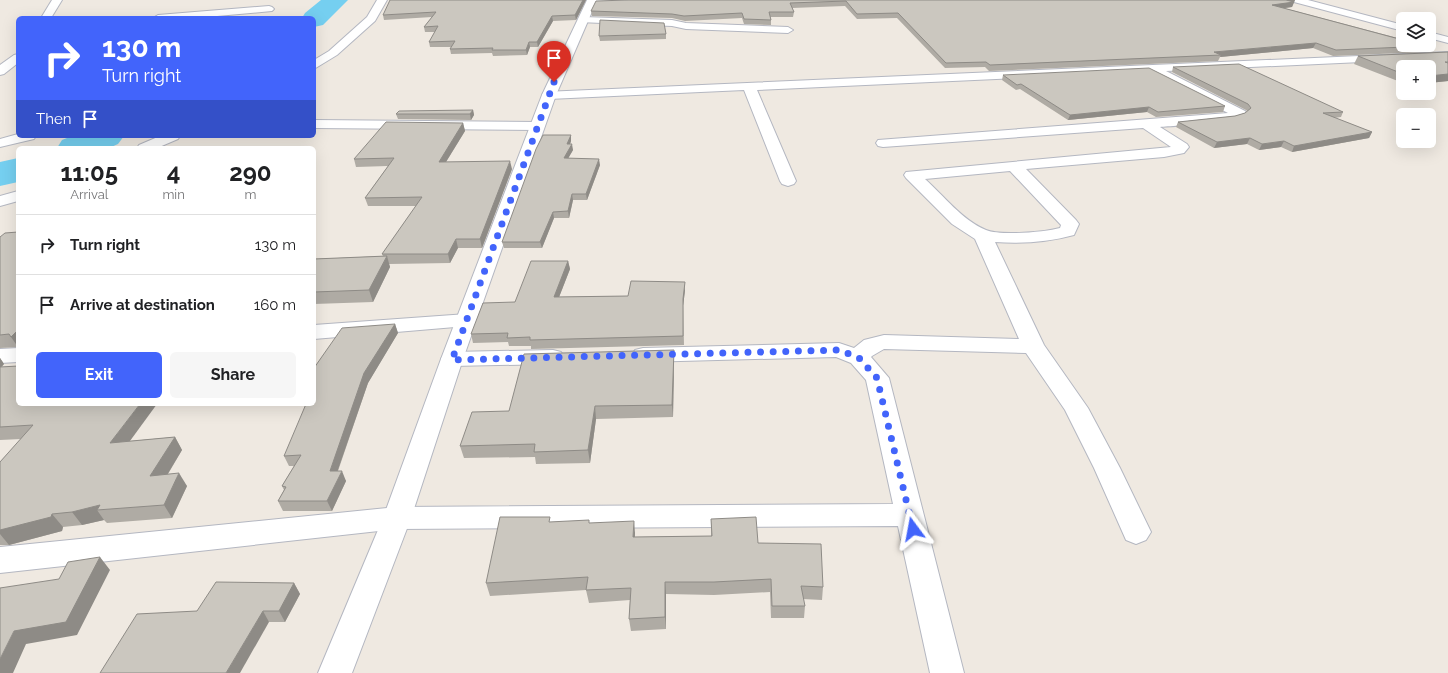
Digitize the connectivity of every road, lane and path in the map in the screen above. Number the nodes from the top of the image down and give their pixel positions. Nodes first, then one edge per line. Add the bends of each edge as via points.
1 (57, 0) edge
2 (382, 0) edge
3 (592, 0) edge
4 (638, 0) edge
5 (1298, 0) edge
6 (47, 16) edge
7 (177, 16) edge
8 (264, 16) edge
9 (583, 20) junction
10 (1396, 26) edge
11 (788, 30) dead end
12 (1436, 37) edge
13 (1448, 40) edge
14 (16, 51) edge
15 (6, 53) dead end
16 (1448, 55) edge
17 (16, 59) edge
18 (316, 64) edge
19 (1151, 68) junction
20 (0, 71) edge
21 (750, 86) junction
22 (549, 95) junction
23 (1145, 123) junction
24 (316, 124) edge
25 (537, 126) junction
26 (21, 138) edge
27 (168, 138) edge
28 (0, 143) edge
29 (883, 143) dead end
30 (149, 146) edge
31 (1013, 166) junction
32 (788, 181) dead end
33 (16, 197) edge
34 (0, 201) edge
35 (983, 236) junction
36 (466, 320) junction
37 (316, 332) edge
38 (1033, 346) junction
39 (16, 355) edge
40 (0, 356) edge
41 (578, 356) edge
42 (618, 356) edge
43 (859, 358) junction
44 (452, 360) junction
45 (910, 515) junction
46 (397, 518) junction
47 (1136, 532) dead end
48 (0, 560) edge
49 (335, 673) edge
50 (947, 673) edge

1 - 6 street
2 - 18 street via 371,19 333,53
3 - 4 street
3 - 9 street
5 - 10 street
7 - 8 street via 272,6
9 - 11 street
9 - 22 street
12 - 13 street
14 - 15 street
16 - 19 street
17 - 20 street
19 - 21 street
19 - 23 street via 1240,114 1233,117
21 - 22 street
21 - 32 street
22 - 25 street
23 - 29 street
23 - 31 street via 1182,147 1179,150 1164,152
24 - 25 street
25 - 36 street
26 - 28 street
27 - 30 street
31 - 35 street via 1070,224 1068,231 1050,236
31 - 35 street via 912,175 958,220
33 - 34 street
35 - 38 street
36 - 37 street
36 - 44 street
38 - 43 street via 884,342 864,350
38 - 47 street via 1076,408
39 - 40 street
41 - 44 street
42 - 43 street via 839,350
43 - 45 street via 877,378
44 - 46 street
45 - 46 street
45 - 50 street
46 - 48 street
46 - 49 street

